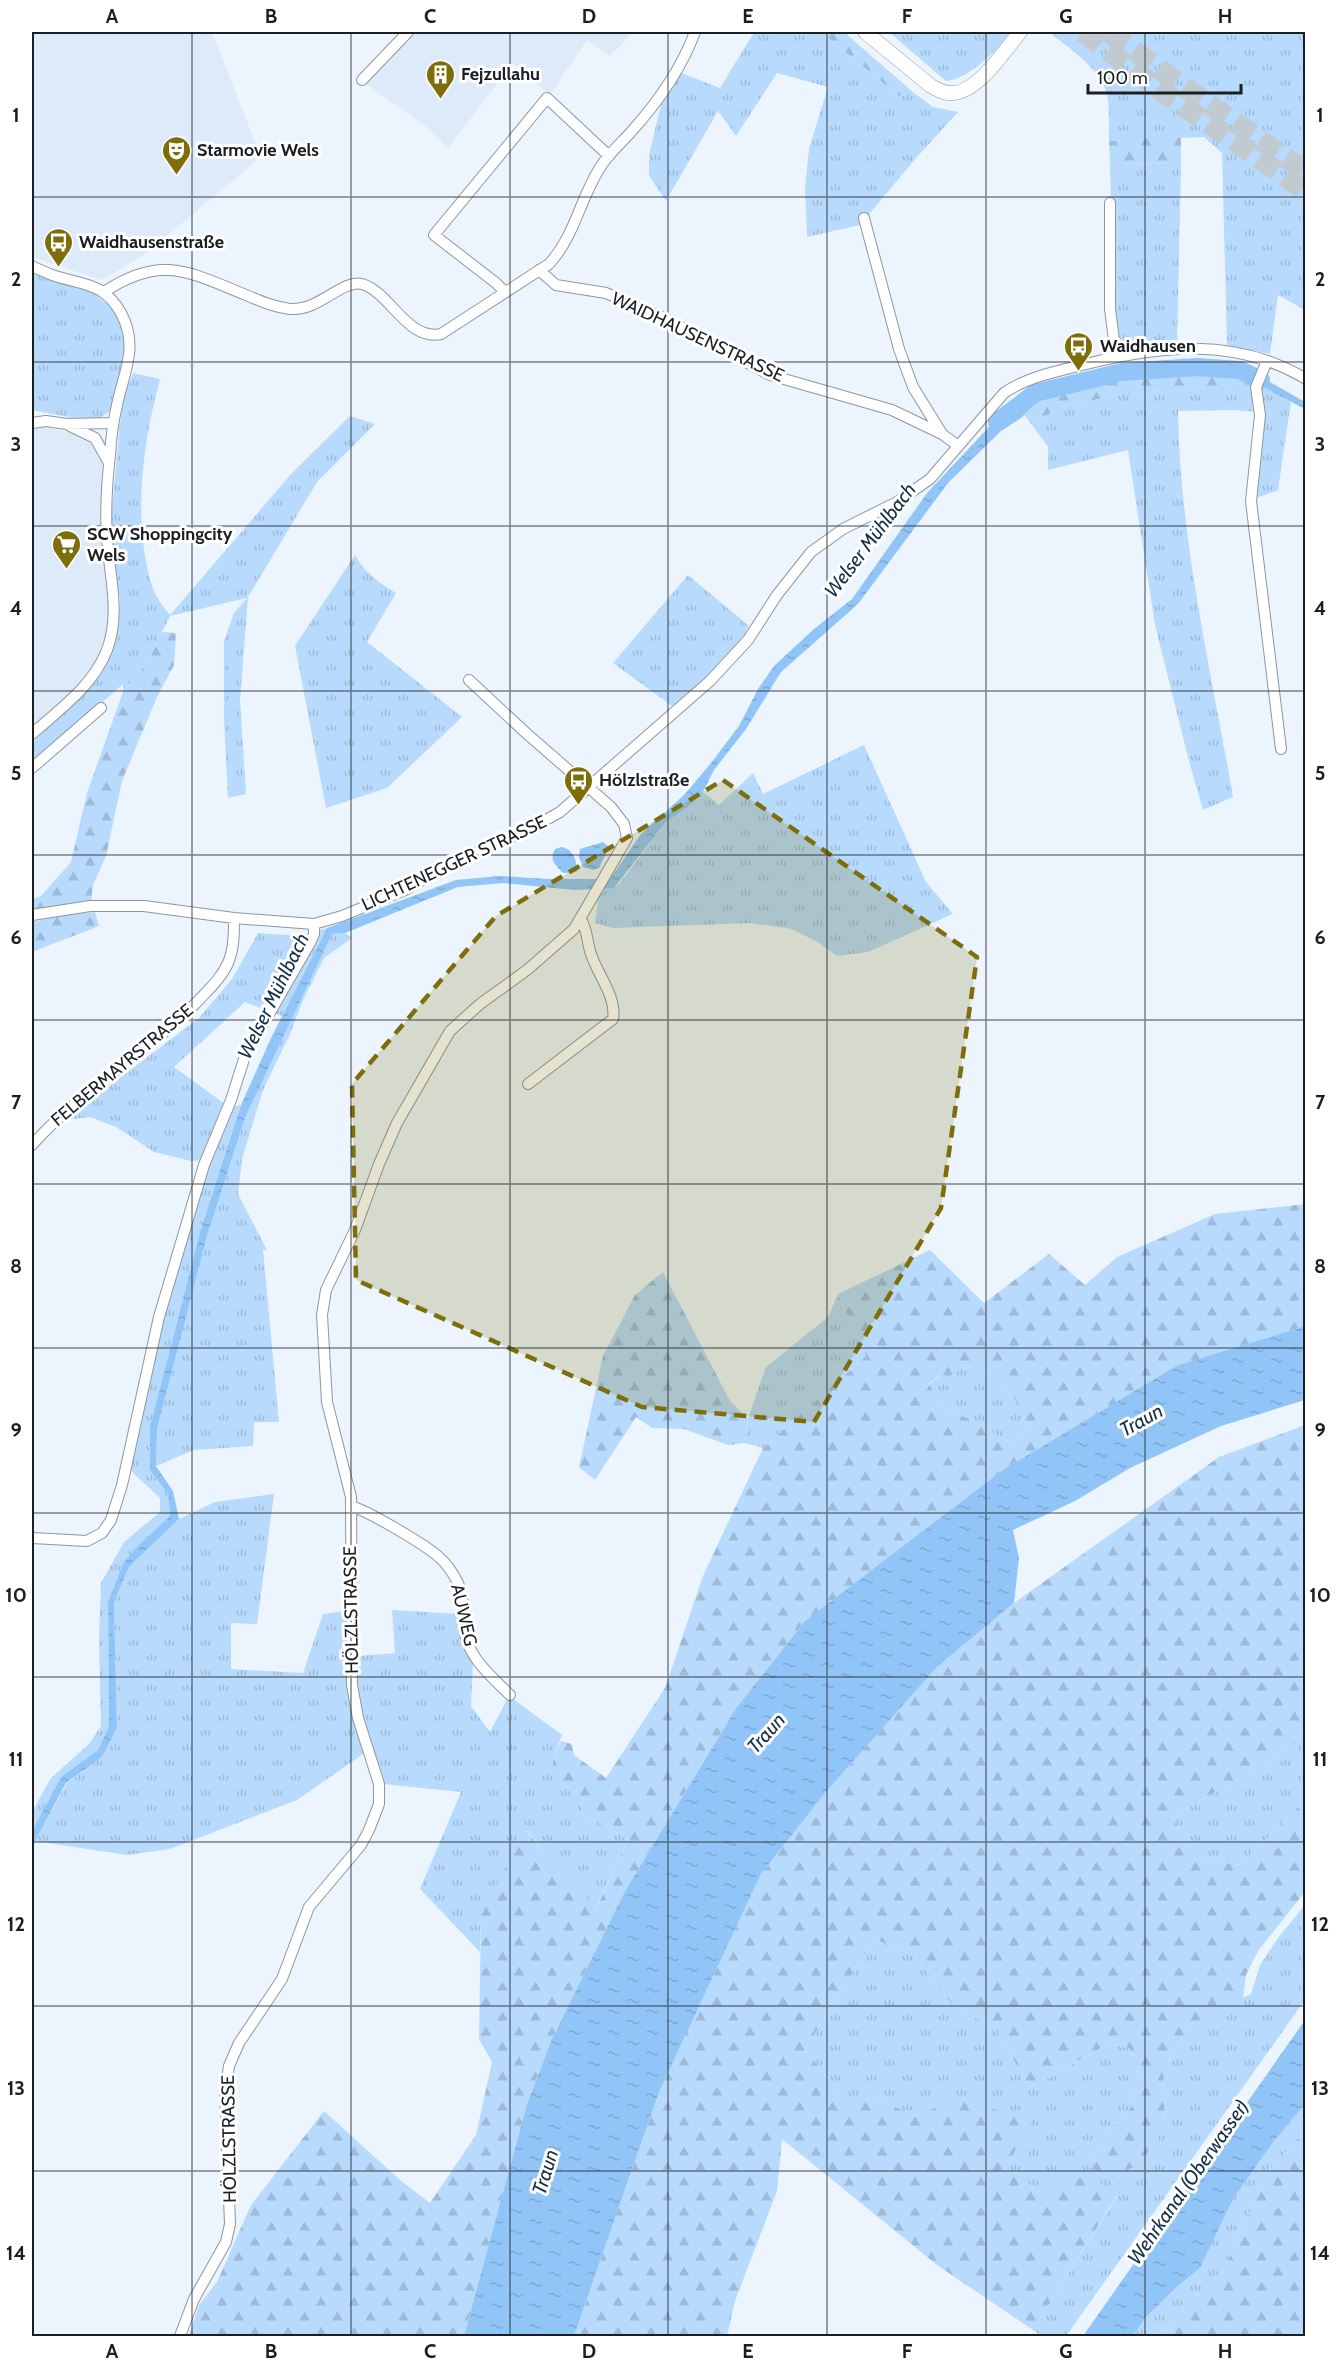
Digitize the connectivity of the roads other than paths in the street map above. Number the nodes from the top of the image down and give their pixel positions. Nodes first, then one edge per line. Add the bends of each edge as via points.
1 (408, 32) edge
2 (695, 32) edge
3 (865, 32) edge
4 (1020, 32) edge
5 (362, 80) dead end
6 (609, 156) junction
7 (1110, 203) dead end
8 (864, 218) dead end
9 (32, 266) edge
10 (539, 270) junction
11 (104, 292) junction
12 (504, 292) junction
13 (1116, 356) junction
14 (1265, 366) junction
15 (1305, 379) edge
16 (32, 414) edge
17 (46, 421) junction
18 (32, 423) edge
19 (67, 424) junction
20 (112, 429) junction
21 (942, 434) junction
22 (95, 438) junction
23 (957, 446) junction
24 (109, 464) junction
25 (469, 680) dead end
26 (101, 708) dead end
27 (32, 734) edge
28 (1281, 749) dead end
29 (32, 768) edge
30 (591, 787) junction
31 (32, 915) edge
32 (234, 918) junction
33 (581, 919) junction
34 (314, 924) junction
35 (528, 1084) dead end
36 (32, 1145) edge
37 (351, 1506) junction
38 (32, 1538) edge
39 (510, 1695) dead end
40 (180, 2337) edge

1 - 5 street
2 - 6 street via 668,85
3 - 4 street via 931,86 955,93 981,78
6 - 10 street via 561,248
6 - 12 street via 547,98 434,236
7 - 13 street via 1110,309
8 - 21 street via 899,349 913,387
9 - 11 street
10 - 12 street
10 - 21 street, WAIDHAUSENSTRASSE via 556,285 606,293 664,318 770,375 892,410
11 - 12 street via 149,270 171,269 267,304 292,309 311,306 355,283 374,290 415,327 435,335
11 - 20 street via 120,311 131,343
13 - 14 street, LICHTENEGGER STRASSE via 1146,350 1220,349
13 - 23 street, LICHTENEGGER STRASSE via 1018,384 1004,393
14 - 15 street, LICHTENEGGER STRASSE via 1290,370
14 - 28 street via 1256,387 1260,415 1251,501
16 - 17 street
17 - 18 street
17 - 19 street
19 - 20 street
19 - 22 street
20 - 22 street
20 - 24 street
21 - 23 street, WAIDHAUSENSTRASSE
22 - 24 street
23 - 30 street, LICHTENEGGER STRASSE via 930,479 811,552 748,640 725,665
24 - 27 street via 106,536 115,613 107,649 79,692
25 - 30 street via 526,734
26 - 29 street
30 - 33 street, HÖLZLSTRASSE via 618,815 627,833
30 - 34 street, LICHTENEGGER STRASSE via 560,812 526,831 453,863 405,890
31 - 32 street, LICHTENEGGER STRASSE via 90,906 144,906
32 - 34 street, LICHTENEGGER STRASSE
32 - 36 street, FELBERMAYRSTRASSE via 230,955 216,982 181,1018 51,1124
33 - 35 street via 612,1003 613,1019
33 - 37 street, HÖLZLSTRASSE via 564,939 450,1031 392,1132 355,1230 330,1280 322,1315 327,1402
34 - 38 street via 312,940 245,1056 204,1165 159,1317 111,1520 102,1533 87,1540
37 - 39 street, AUWEG via 430,1550 447,1566 462,1593 467,1644
37 - 40 street, HÖLZLSTRASSE via 352,1685 358,1719 379,1784 379,1804 361,1845 309,1907 282,1979 239,2043 229,2066 225,2092 230,2224 222,2250 194,2298

